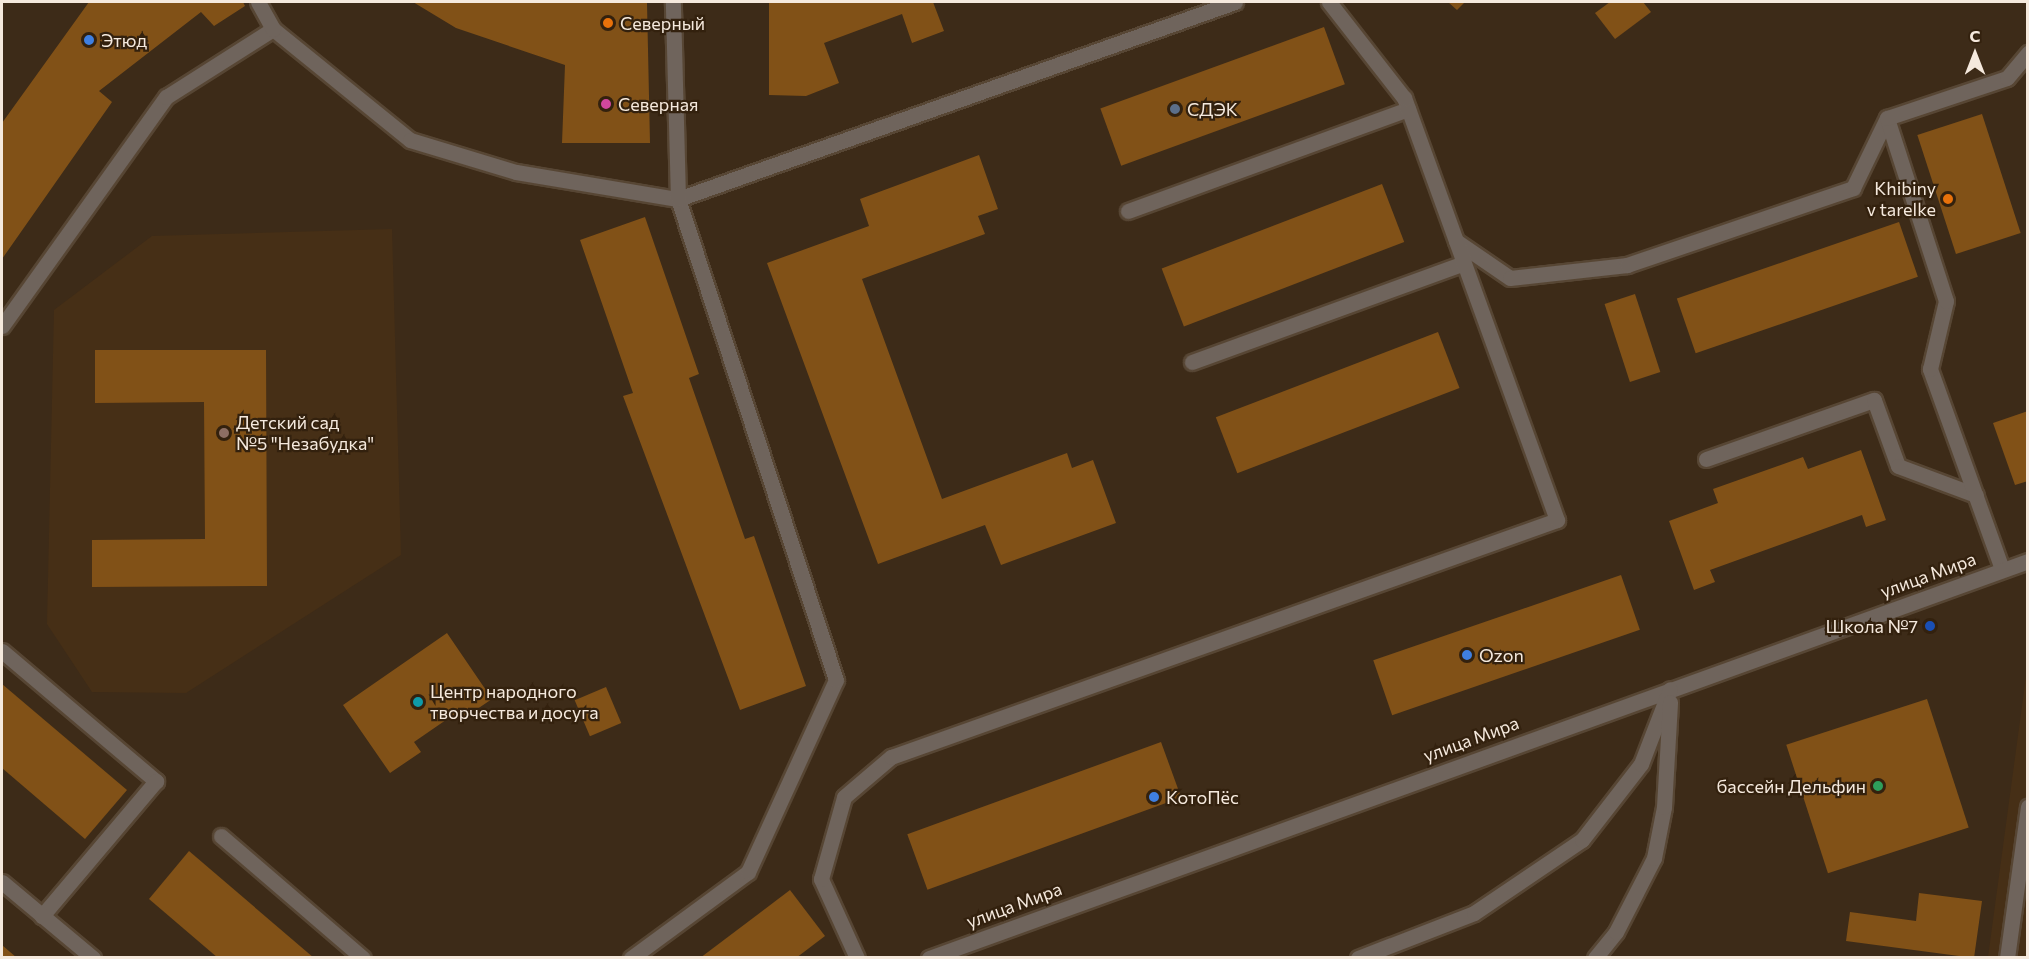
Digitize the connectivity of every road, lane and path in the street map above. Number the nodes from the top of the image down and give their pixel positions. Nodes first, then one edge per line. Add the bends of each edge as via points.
1 (258, 2) edge
2 (673, 2) edge
3 (1235, 2) edge
4 (1329, 2) edge
5 (273, 29) junction
6 (2028, 52) edge
7 (1408, 109) junction
8 (1887, 118) junction
9 (678, 199) junction
10 (1128, 211) dead end
11 (1456, 241) junction
12 (1464, 263) junction
13 (2, 326) edge
14 (1191, 362) dead end
15 (1706, 459) dead end
16 (1976, 495) junction
17 (2028, 561) edge
18 (2002, 569) junction
19 (2, 651) edge
20 (1670, 689) junction
21 (2028, 806) edge
22 (221, 836) dead end
23 (2, 882) edge
24 (42, 916) junction
25 (93, 957) edge
26 (363, 957) edge
27 (631, 957) edge
28 (857, 957) edge
29 (929, 957) edge
30 (1358, 957) edge
31 (1595, 957) edge
32 (2007, 957) edge

1 - 5 street
2 - 9 street
3 - 9 street
4 - 7 street
5 - 9 street via 410,140 516,172
5 - 13 street via 166,97
6 - 8 street via 2007,78
7 - 10 street
7 - 11 street
8 - 11 street via 1853,188 1627,265 1510,278
8 - 16 street via 1946,301 1930,369
9 - 27 street via 836,680 748,872
11 - 12 street
12 - 14 street
12 - 28 street via 1557,520 891,757 844,797 821,879
15 - 16 street via 1874,400 1898,465
16 - 18 street
17 - 18 street, улица Мира
18 - 20 street, улица Мира
19 - 24 street via 156,781
20 - 29 street, улица Мира
20 - 30 street via 1641,764 1582,840 1474,913
20 - 31 street via 1664,807 1654,858 1616,932
21 - 32 street
22 - 26 street
23 - 24 street
24 - 25 street

